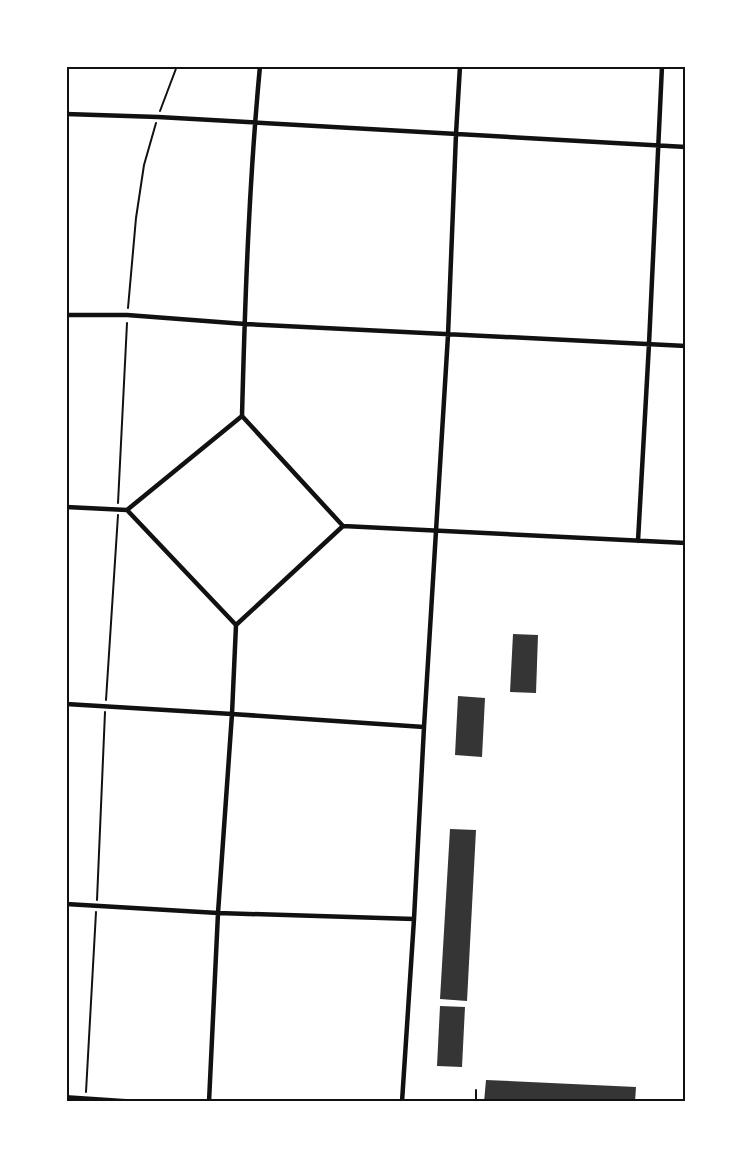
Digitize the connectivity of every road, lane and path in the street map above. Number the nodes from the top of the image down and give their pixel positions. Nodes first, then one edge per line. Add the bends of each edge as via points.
1 (177, 66) edge
2 (260, 66) edge
3 (460, 66) edge
4 (662, 66) edge
5 (66, 114) edge
6 (158, 117) junction
7 (255, 122) junction
8 (456, 134) junction
9 (659, 146) junction
10 (686, 147) edge
11 (66, 315) edge
12 (127, 316) junction
13 (245, 324) junction
14 (448, 334) junction
15 (649, 344) junction
16 (686, 346) edge
17 (242, 416) junction
18 (66, 507) edge
19 (118, 510) junction
20 (127, 510) junction
21 (343, 526) junction
22 (437, 530) junction
23 (638, 541) junction
24 (686, 543) edge
25 (236, 625) junction
26 (66, 704) edge
27 (106, 706) junction
28 (232, 714) junction
29 (424, 727) junction
30 (66, 904) edge
31 (97, 905) junction
32 (218, 913) junction
33 (414, 919) junction
34 (476, 1090) dead end
35 (66, 1098) edge
36 (85, 1099) junction
37 (126, 1102) edge
38 (209, 1102) edge
39 (402, 1102) edge
40 (476, 1102) edge

1 - 6 path
2 - 7 street
3 - 8 street
4 - 9 street
5 - 6 street
6 - 7 street
6 - 12 path via 144,165
7 - 8 street
7 - 13 street
8 - 9 street
8 - 14 street
9 - 10 street
9 - 15 street
11 - 12 street
12 - 13 street
12 - 19 path
13 - 14 street
13 - 17 street
14 - 15 street
14 - 22 street
15 - 16 street
15 - 23 street
17 - 20 street
17 - 21 street
18 - 19 street
19 - 20 street
19 - 27 path
20 - 25 street
21 - 22 street
21 - 25 street
22 - 23 street
22 - 29 street
23 - 24 street
25 - 28 street
26 - 27 street
27 - 28 street
27 - 31 path
28 - 29 street
28 - 32 street
29 - 33 street
30 - 31 street
31 - 32 street
31 - 36 path
32 - 33 street
32 - 38 street
33 - 39 street
34 - 40 lane
35 - 36 main road
36 - 37 main road

